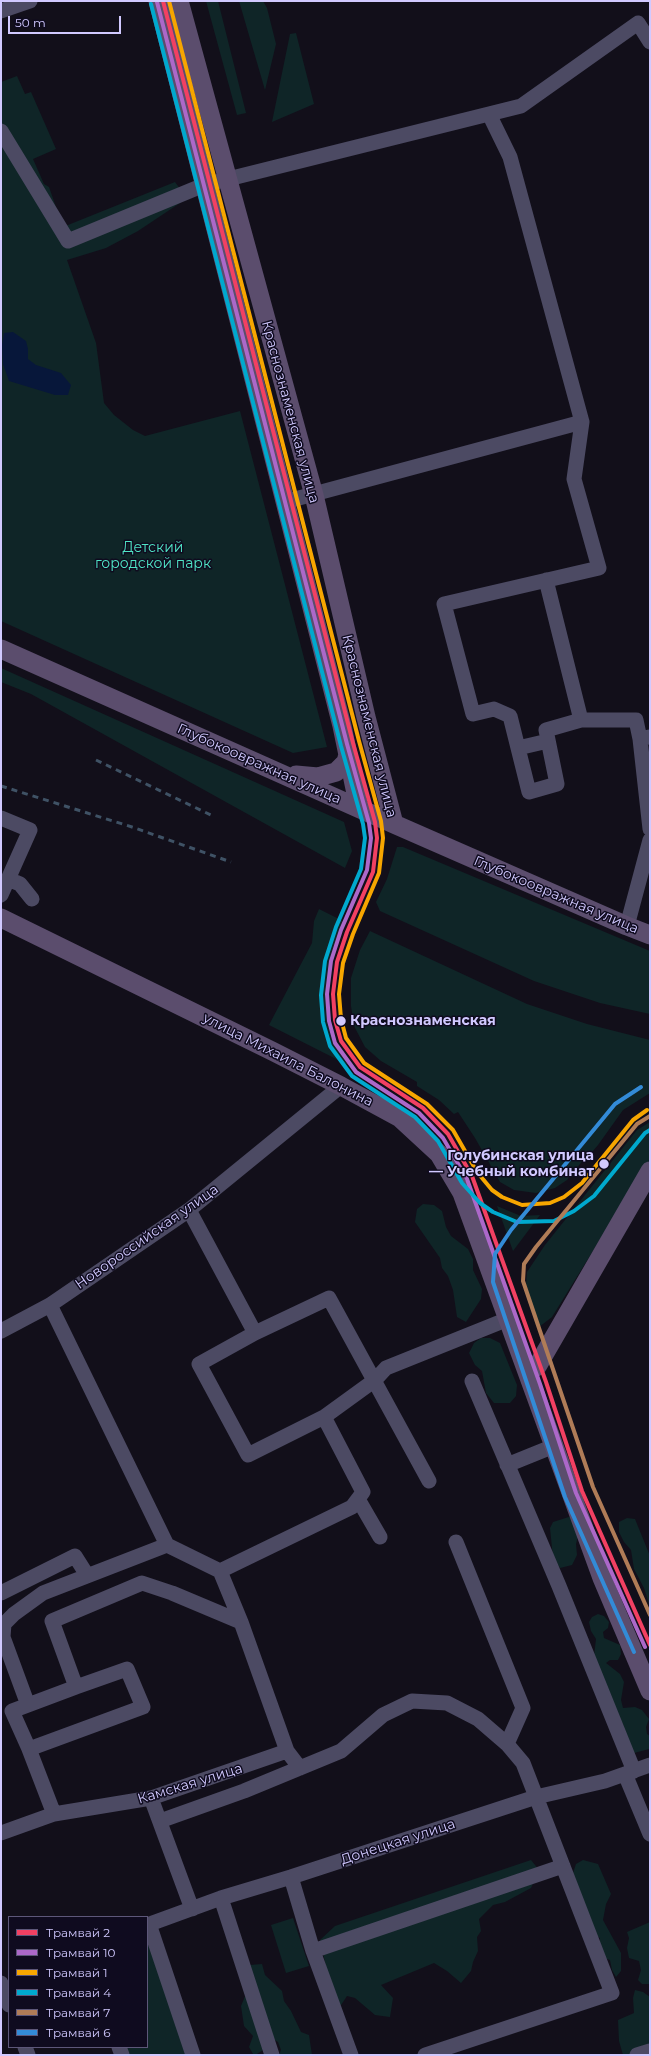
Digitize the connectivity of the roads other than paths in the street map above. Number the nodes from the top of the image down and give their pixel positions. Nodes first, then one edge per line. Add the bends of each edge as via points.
1 (30, 1) edge
2 (158, 1) edge
3 (178, 1) edge
4 (1, 11) edge
5 (650, 42) edge
6 (489, 114) junction
7 (1, 131) edge
8 (228, 181) junction
9 (204, 185) junction
10 (582, 422) junction
11 (314, 495) junction
12 (284, 502) junction
13 (546, 580) junction
14 (1, 649) edge
15 (581, 720) junction
16 (645, 738) edge
17 (548, 741) junction
18 (518, 748) junction
19 (348, 754) junction
20 (279, 773) junction
21 (359, 808) junction
22 (1, 818) edge
23 (394, 824) junction
24 (650, 829) edge
25 (650, 840) edge
26 (8, 879) junction
27 (1, 895) edge
28 (32, 899) dead end
29 (1, 918) edge
30 (627, 926) junction
31 (650, 935) edge
32 (341, 1086) junction
33 (650, 1171) edge
34 (189, 1210) junction
35 (50, 1305) junction
36 (508, 1319) junction
37 (1, 1331) edge
38 (255, 1333) junction
39 (528, 1373) junction
40 (375, 1380) junction
41 (472, 1381) dead end
42 (324, 1417) junction
43 (554, 1446) junction
44 (507, 1465) junction
45 (429, 1481) dead end
46 (358, 1499) junction
47 (380, 1537) dead end
48 (456, 1542) dead end
49 (167, 1545) junction
50 (220, 1571) junction
51 (87, 1575) junction
52 (1, 1593) edge
53 (241, 1622) junction
54 (76, 1687) junction
55 (650, 1691) edge
56 (28, 1705) junction
57 (507, 1744) junction
58 (29, 1749) junction
59 (287, 1751) junction
60 (650, 1765) edge
61 (300, 1768) junction
62 (629, 1772) junction
63 (536, 1797) junction
64 (152, 1798) junction
65 (54, 1814) junction
66 (160, 1821) junction
67 (1, 1834) edge
68 (650, 1834) edge
69 (563, 1866) junction
70 (290, 1877) junction
71 (221, 1898) junction
72 (192, 1910) junction
73 (148, 1924) edge
74 (313, 1951) junction
75 (1, 1982) edge
76 (8, 2002) edge
77 (650, 2051) edge
78 (193, 2055) edge
79 (272, 2055) edge
80 (351, 2055) edge
81 (425, 2055) edge
82 (637, 2055) edge

1 - 4 street
2 - 9 main road, Краснознаменская улица
3 - 8 main road, Краснознаменская улица
5 - 6 street via 638,24 521,106
6 - 8 street
6 - 10 street via 510,157
7 - 9 street via 68,241
8 - 9 street
8 - 11 main road, Краснознаменская улица
9 - 12 main road, Краснознаменская улица
10 - 11 street
10 - 13 street via 574,480 599,568
11 - 12 street
11 - 23 main road, Краснознаменская улица
12 - 19 main road, Краснознаменская улица
13 - 15 street
13 - 18 street via 444,604 472,714 494,709 510,716
14 - 20 main road, Глубокоовражная улица
15 - 16 street via 636,720
15 - 17 street via 546,730
16 - 24 street
17 - 18 street
17 - 18 street via 557,784 529,792
19 - 20 main road via 342,768 327,776 309,777
19 - 21 main road, Краснознаменская улица
20 - 21 main road, Глубокоовражная улица
21 - 23 main road, Глубокоовражная улица
22 - 26 street via 30,830
23 - 30 main road, Глубокоовражная улица
25 - 30 street
26 - 27 street
26 - 28 street via 20,884
29 - 32 main road, улица Михаила Балонина
30 - 31 main road, Глубокоовражная улица
32 - 34 street, Новороссийская улица
32 - 36 main road, улица Михаила Балонина via 400,1118 438,1154 462,1193
33 - 39 main road via 538,1366
34 - 35 street, Новороссийская улица
34 - 38 street
35 - 37 street, Новороссийская улица
35 - 49 street
36 - 39 main road, улица Михаила Балонина
36 - 40 street via 386,1368
38 - 40 street via 329,1298
38 - 42 street via 199,1364 248,1455
39 - 43 main road, улица Михаила Балонина
40 - 42 street
40 - 45 street
41 - 44 street
42 - 46 street via 362,1492
43 - 44 street
43 - 55 main road, улица Михаила Балонина via 602,1578
44 - 62 street via 559,1586
46 - 47 street
46 - 50 street via 352,1507
48 - 57 street via 523,1708
49 - 50 street
49 - 51 street
50 - 53 street
51 - 52 street via 75,1556
51 - 56 street via 43,1594 4,1624 3,1637
53 - 54 street via 142,1583 52,1621
53 - 59 street
54 - 56 street
54 - 58 street via 127,1669 143,1707
56 - 58 street via 12,1711
57 - 61 street via 478,1719 447,1703 412,1701 383,1715 341,1751
57 - 63 street via 523,1763
58 - 65 street
59 - 61 street
59 - 64 street, Камская улица
60 - 62 street, Донецкая улица
61 - 66 street
62 - 63 street, Донецкая улица via 605,1781
62 - 68 street
63 - 69 street
63 - 70 street, Донецкая улица
64 - 65 street, Камская улица
64 - 66 street
65 - 67 street, Камская улица
66 - 72 street
69 - 74 street
69 - 81 street via 612,1994
70 - 71 street, Донецкая улица
70 - 74 street
71 - 72 street, Донецкая улица
71 - 79 street
72 - 73 street, Донецкая улица
73 - 78 street
74 - 80 street
75 - 76 street
77 - 82 street

